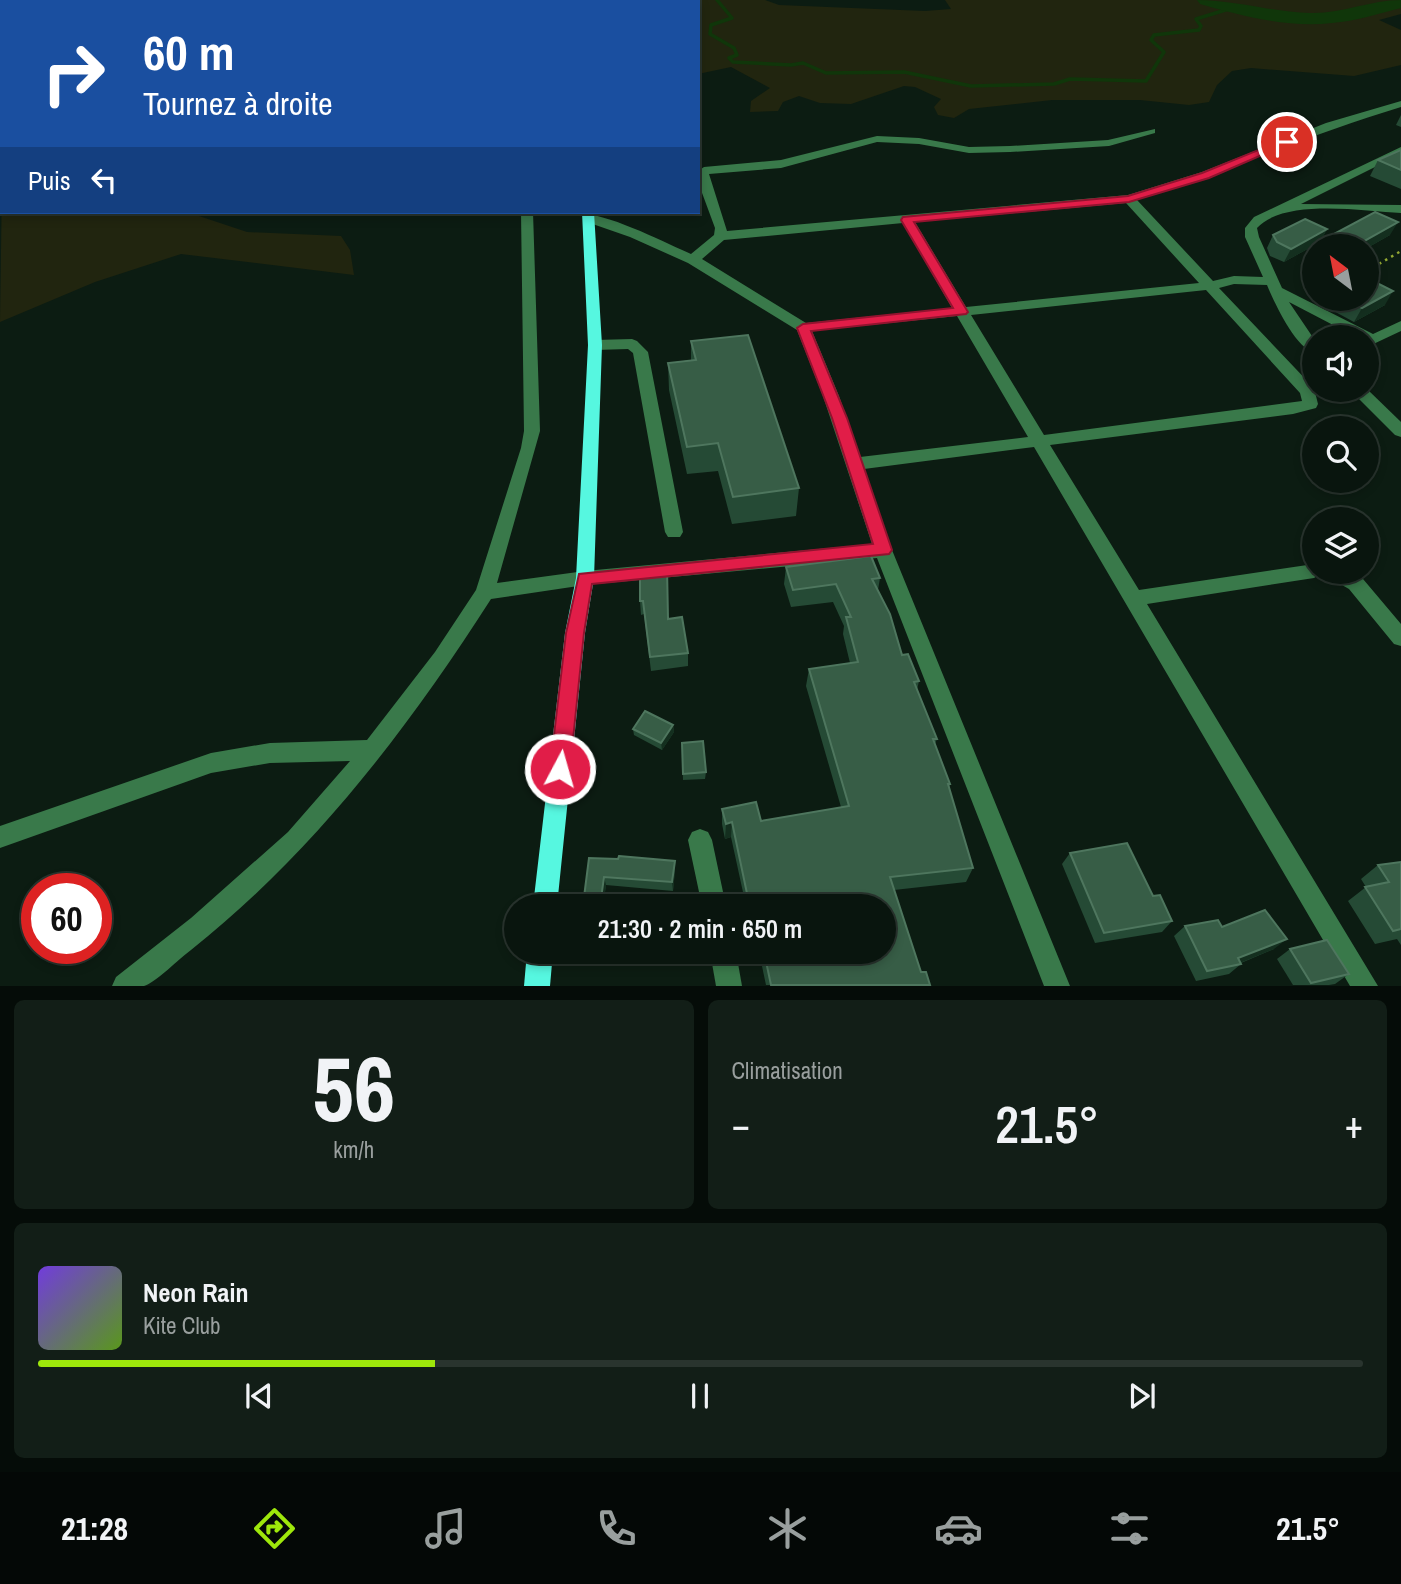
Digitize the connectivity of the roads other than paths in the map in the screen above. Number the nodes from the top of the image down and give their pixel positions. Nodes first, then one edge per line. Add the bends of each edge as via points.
1 (1401, 104) edge
2 (1151, 131) dead end
3 (1401, 150) edge
4 (1129, 199) junction
5 (1282, 209) junction
6 (1401, 209) edge
7 (527, 214) edge
8 (588, 215) edge
9 (907, 220) junction
10 (720, 236) junction
11 (693, 260) junction
12 (1209, 286) junction
13 (1275, 286) junction
14 (961, 312) junction
15 (1341, 325) edge
16 (1401, 325) edge
17 (803, 328) junction
18 (1302, 333) edge
19 (1379, 337) edge
20 (595, 345) junction
21 (1371, 402) edge
22 (1401, 431) edge
23 (1038, 441) junction
24 (855, 464) junction
25 (674, 531) dead end
26 (883, 550) junction
27 (1302, 573) edge
28 (585, 578) junction
29 (1356, 584) edge
30 (485, 592) junction
31 (1135, 598) junction
32 (1401, 638) edge
33 (373, 750) junction
34 (0, 837) edge
35 (700, 840) dead end
36 (546, 894) edge
37 (711, 894) edge
38 (539, 964) edge
39 (725, 964) edge
40 (125, 985) edge
41 (537, 985) edge
42 (729, 985) edge
43 (1057, 985) edge
44 (1365, 985) edge

1 - 4 street via 1330,125 1206,175
2 - 10 street via 1109,143 1010,149 877,139 781,164 708,170 703,178
3 - 5 street
4 - 9 street
4 - 12 street
5 - 6 street
5 - 13 street via 1251,228
7 - 30 street via 532,431
8 - 11 street
8 - 20 main road
9 - 10 street
9 - 14 street
10 - 11 street
11 - 17 street
12 - 13 street via 1234,279
12 - 14 street
12 - 23 street via 1308,392 1310,404
13 - 15 street
13 - 18 street
14 - 17 street
14 - 23 street
16 - 19 street
17 - 24 street
20 - 25 street via 632,344 640,352
20 - 28 main road
21 - 22 street
23 - 24 street
23 - 31 street
24 - 26 street
26 - 28 street
26 - 43 street
27 - 31 street
28 - 30 street
28 - 36 main road
29 - 32 street
30 - 33 street
31 - 44 street
33 - 34 street via 270,753 211,763
33 - 40 street via 296,840 200,927
35 - 37 street
38 - 41 main road
39 - 42 street

